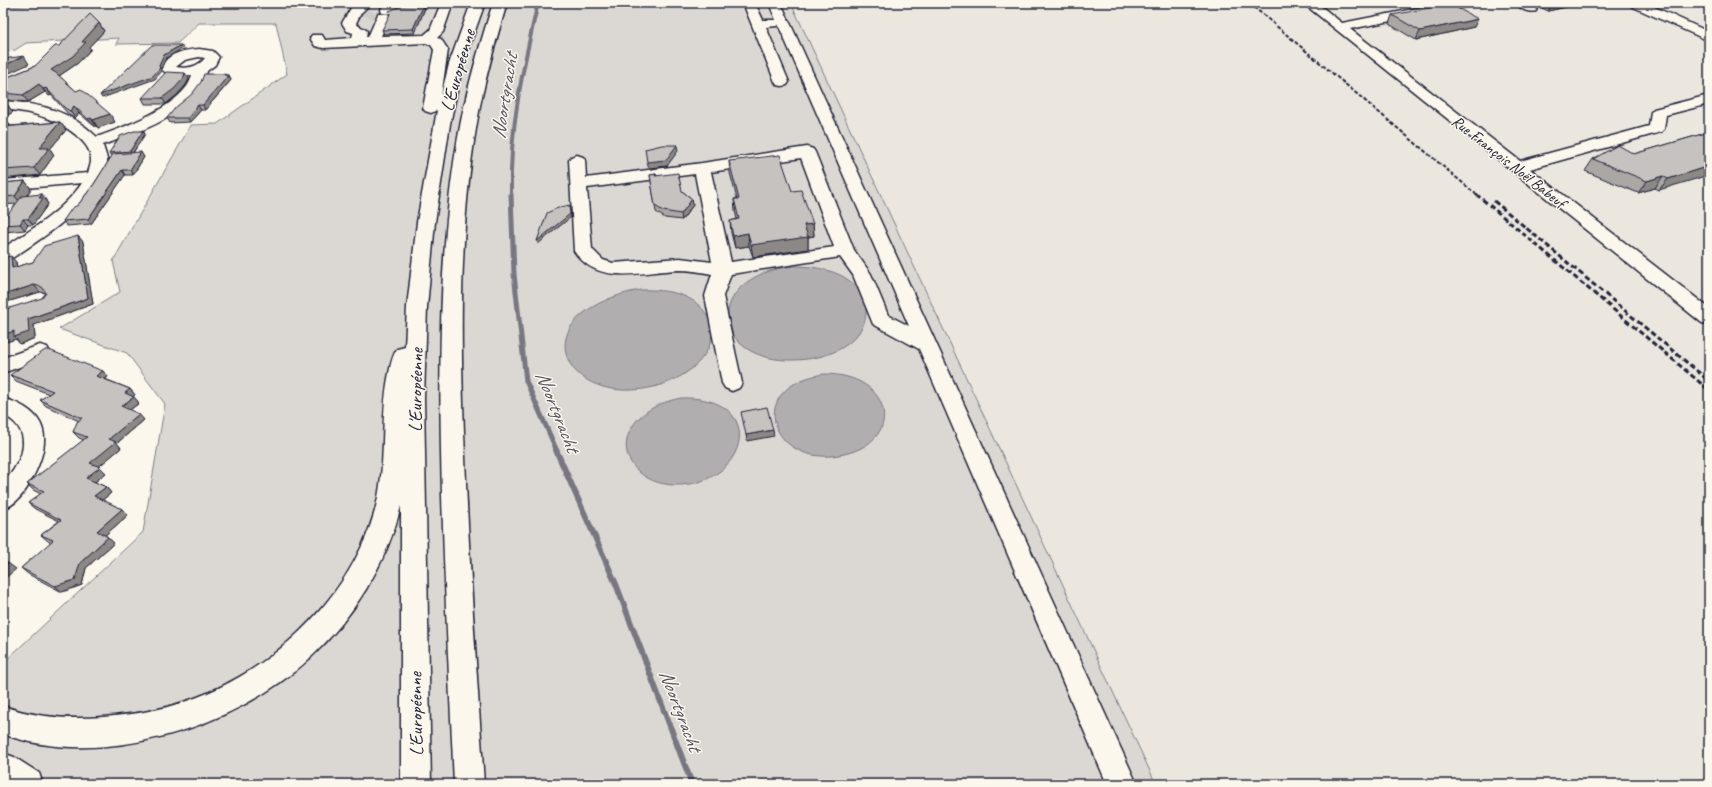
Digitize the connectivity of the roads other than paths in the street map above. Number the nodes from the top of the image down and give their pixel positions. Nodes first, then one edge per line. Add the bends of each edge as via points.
1 (403, 3) edge
2 (447, 3) edge
3 (478, 3) edge
4 (500, 3) edge
5 (749, 3) edge
6 (1309, 3) edge
7 (1464, 3) edge
8 (1636, 3) edge
9 (372, 8) edge
10 (779, 12) edge
11 (758, 24) junction
12 (1340, 27) junction
13 (361, 36) junction
14 (1709, 37) edge
15 (318, 38) dead end
16 (428, 40) junction
17 (378, 41) junction
18 (441, 50) joint
19 (200, 68) dead end
20 (782, 82) dead end
21 (1709, 99) edge
22 (3, 105) edge
23 (94, 143) junction
24 (577, 160) dead end
25 (1517, 167) junction
26 (702, 168) junction
27 (94, 177) junction
28 (579, 184) junction
29 (3, 185) edge
30 (429, 207) junction
31 (845, 251) junction
32 (3, 256) edge
33 (723, 269) junction
34 (419, 286) junction
35 (1709, 318) edge
36 (927, 345) junction
37 (40, 352) edge
38 (3, 366) edge
39 (732, 383) dead end
40 (3, 406) edge
41 (3, 500) edge
42 (3, 720) edge
43 (3, 768) edge
44 (28, 784) edge
45 (416, 784) edge
46 (468, 784) edge
47 (1122, 784) edge

1 - 9 street
2 - 16 street via 436,32
3 - 30 highway, L'Européenne via 448,94
4 - 46 highway, L'Européenne via 487,40 470,115 454,250 451,363 453,454
5 - 11 street
6 - 12 street, Rue François Noël Babeuf
7 - 12 street
8 - 14 street
9 - 13 street via 356,11 350,23
9 - 17 street via 374,36
10 - 11 street
10 - 36 street
11 - 20 street
12 - 25 street, Rue François Noël Babeuf
13 - 15 street via 323,44
13 - 17 street
16 - 17 street
16 - 18 street via 436,42
18 - 30 highway via 426,149
19 - 23 street via 193,88 171,108 138,126
21 - 25 street via 1659,112 1656,129
22 - 23 street via 40,110 60,116
23 - 27 street via 100,161
24 - 28 street
25 - 35 street, Rue François Noël Babeuf
26 - 28 street
26 - 31 street via 807,152
26 - 33 street
27 - 29 street
27 - 32 street via 80,197 61,216
28 - 33 street via 583,251 596,264 612,269 680,264
30 - 34 highway, L'Européenne
31 - 33 street
31 - 36 street via 862,274 880,319
33 - 39 street via 714,296
34 - 42 highway via 397,390 394,472 384,522 362,573 345,600 320,631 297,652 249,685 213,704 163,722 129,729 81,733 40,730
34 - 45 highway, L'Européenne via 414,398 413,531
36 - 47 street
37 - 38 street
40 - 41 street via 17,411 27,419 31,425 33,440 31,459 27,468
43 - 44 highway

